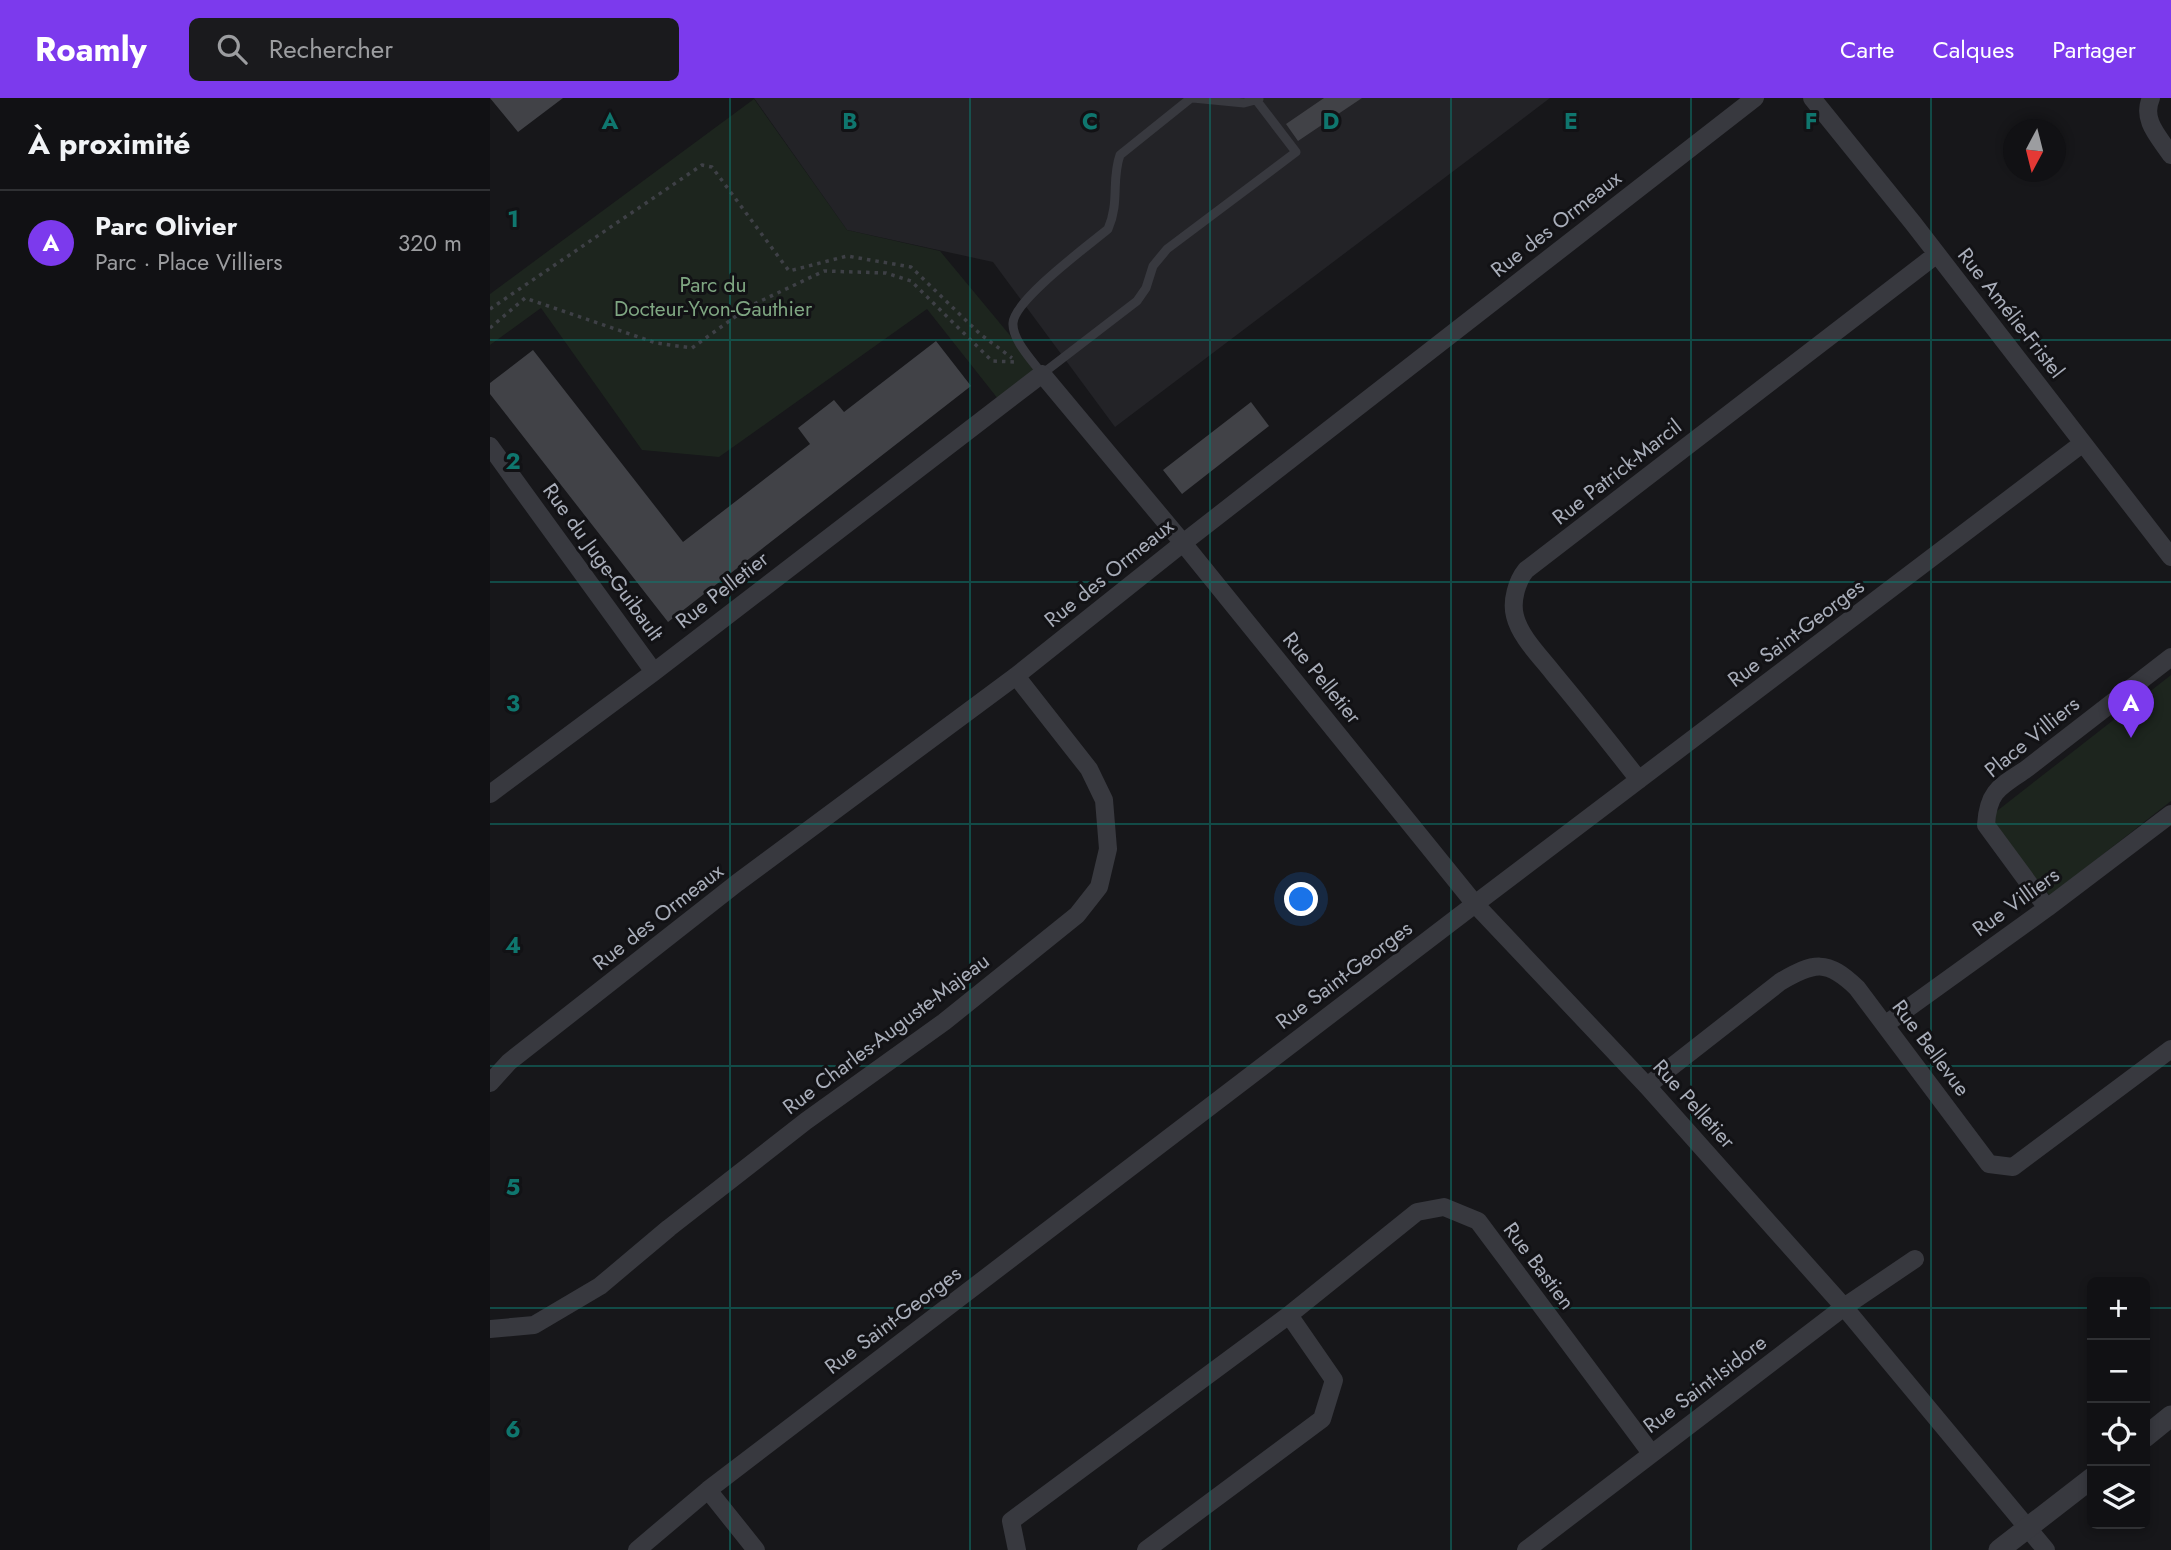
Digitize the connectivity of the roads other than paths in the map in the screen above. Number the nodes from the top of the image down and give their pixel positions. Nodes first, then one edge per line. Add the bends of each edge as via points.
1 (1192, 98) edge
2 (1755, 98) edge
3 (1812, 98) edge
4 (2151, 98) edge
5 (1259, 99) edge
6 (2171, 155) edge
7 (1937, 254) junction
8 (1042, 374) junction
9 (2083, 443) junction
10 (490, 446) edge
11 (1183, 543) junction
12 (2171, 557) edge
13 (2171, 657) edge
14 (654, 672) junction
15 (1016, 676) junction
16 (1639, 780) junction
17 (490, 794) edge
18 (2171, 814) edge
19 (1475, 904) junction
20 (2047, 908) junction
21 (1886, 1024) junction
22 (2171, 1049) edge
23 (490, 1083) edge
24 (1647, 1086) junction
25 (1915, 1259) dead end
26 (1844, 1307) junction
27 (1289, 1315) junction
28 (490, 1329) edge
29 (2171, 1416) edge
30 (2150, 1433) edge
31 (1651, 1453) junction
32 (2087, 1482) edge
33 (708, 1490) junction
34 (2029, 1528) junction
35 (637, 1550) edge
36 (756, 1550) edge
37 (1017, 1550) edge
38 (1146, 1550) edge
39 (1526, 1550) edge
40 (1999, 1550) edge
41 (2046, 1550) edge

1 - 5 lane via 1244,103
1 - 8 lane via 1120,155 1115,214 1108,229 1018,309 1013,323 1019,341
2 - 11 street, Rue des Ormeaux
3 - 7 street, Rue Amélie-Fristel
4 - 6 street via 2148,122
5 - 8 lane via 1296,152 1167,249 1153,266 1137,301
7 - 9 street, Rue Amélie-Fristel
7 - 16 street, Rue Patrick-Marcil via 1520,577 1514,614 1519,625
8 - 11 street, Rue Pelletier
8 - 14 street, Rue Pelletier
9 - 12 street, Rue Amélie-Fristel
9 - 16 street, Rue Saint-Georges
10 - 14 street, Rue du Juge-Guibault
11 - 15 street, Rue des Ormeaux
11 - 19 street, Rue Pelletier
13 - 20 street, Place Villiers via 2000,786 1987,810 1986,825
14 - 17 street, Rue Pelletier
15 - 23 street, Rue des Ormeaux via 737,883 509,1062
15 - 28 street, Rue Charles-Auguste-Majeau via 1089,769 1104,800 1108,849 1099,887 1077,915 944,1022 806,1121 600,1286 534,1325
16 - 19 street, Rue Saint-Georges
18 - 20 street, Rue Villiers
19 - 24 street, Rue Pelletier
19 - 33 street, Rue Saint-Georges
20 - 21 street, Rue Villiers
21 - 22 street, Rue Bellevue via 1989,1164 2013,1167
21 - 24 street, Rue Bellevue via 1842,973 1813,966 1780,982
24 - 26 street, Rue Pelletier
25 - 26 street, Rue Saint-Isidore
26 - 31 street, Rue Saint-Isidore
26 - 34 street, Rue Pelletier
27 - 31 street, Rue Bastien via 1417,1212 1444,1207 1478,1221
27 - 37 street, Rue Bastien via 1011,1521
27 - 38 street via 1334,1380 1322,1419
29 - 30 street
31 - 39 street, Rue Saint-Isidore
32 - 34 street
33 - 35 street, Rue Saint-Georges
33 - 36 street
34 - 40 street
34 - 41 street, Rue Pelletier

